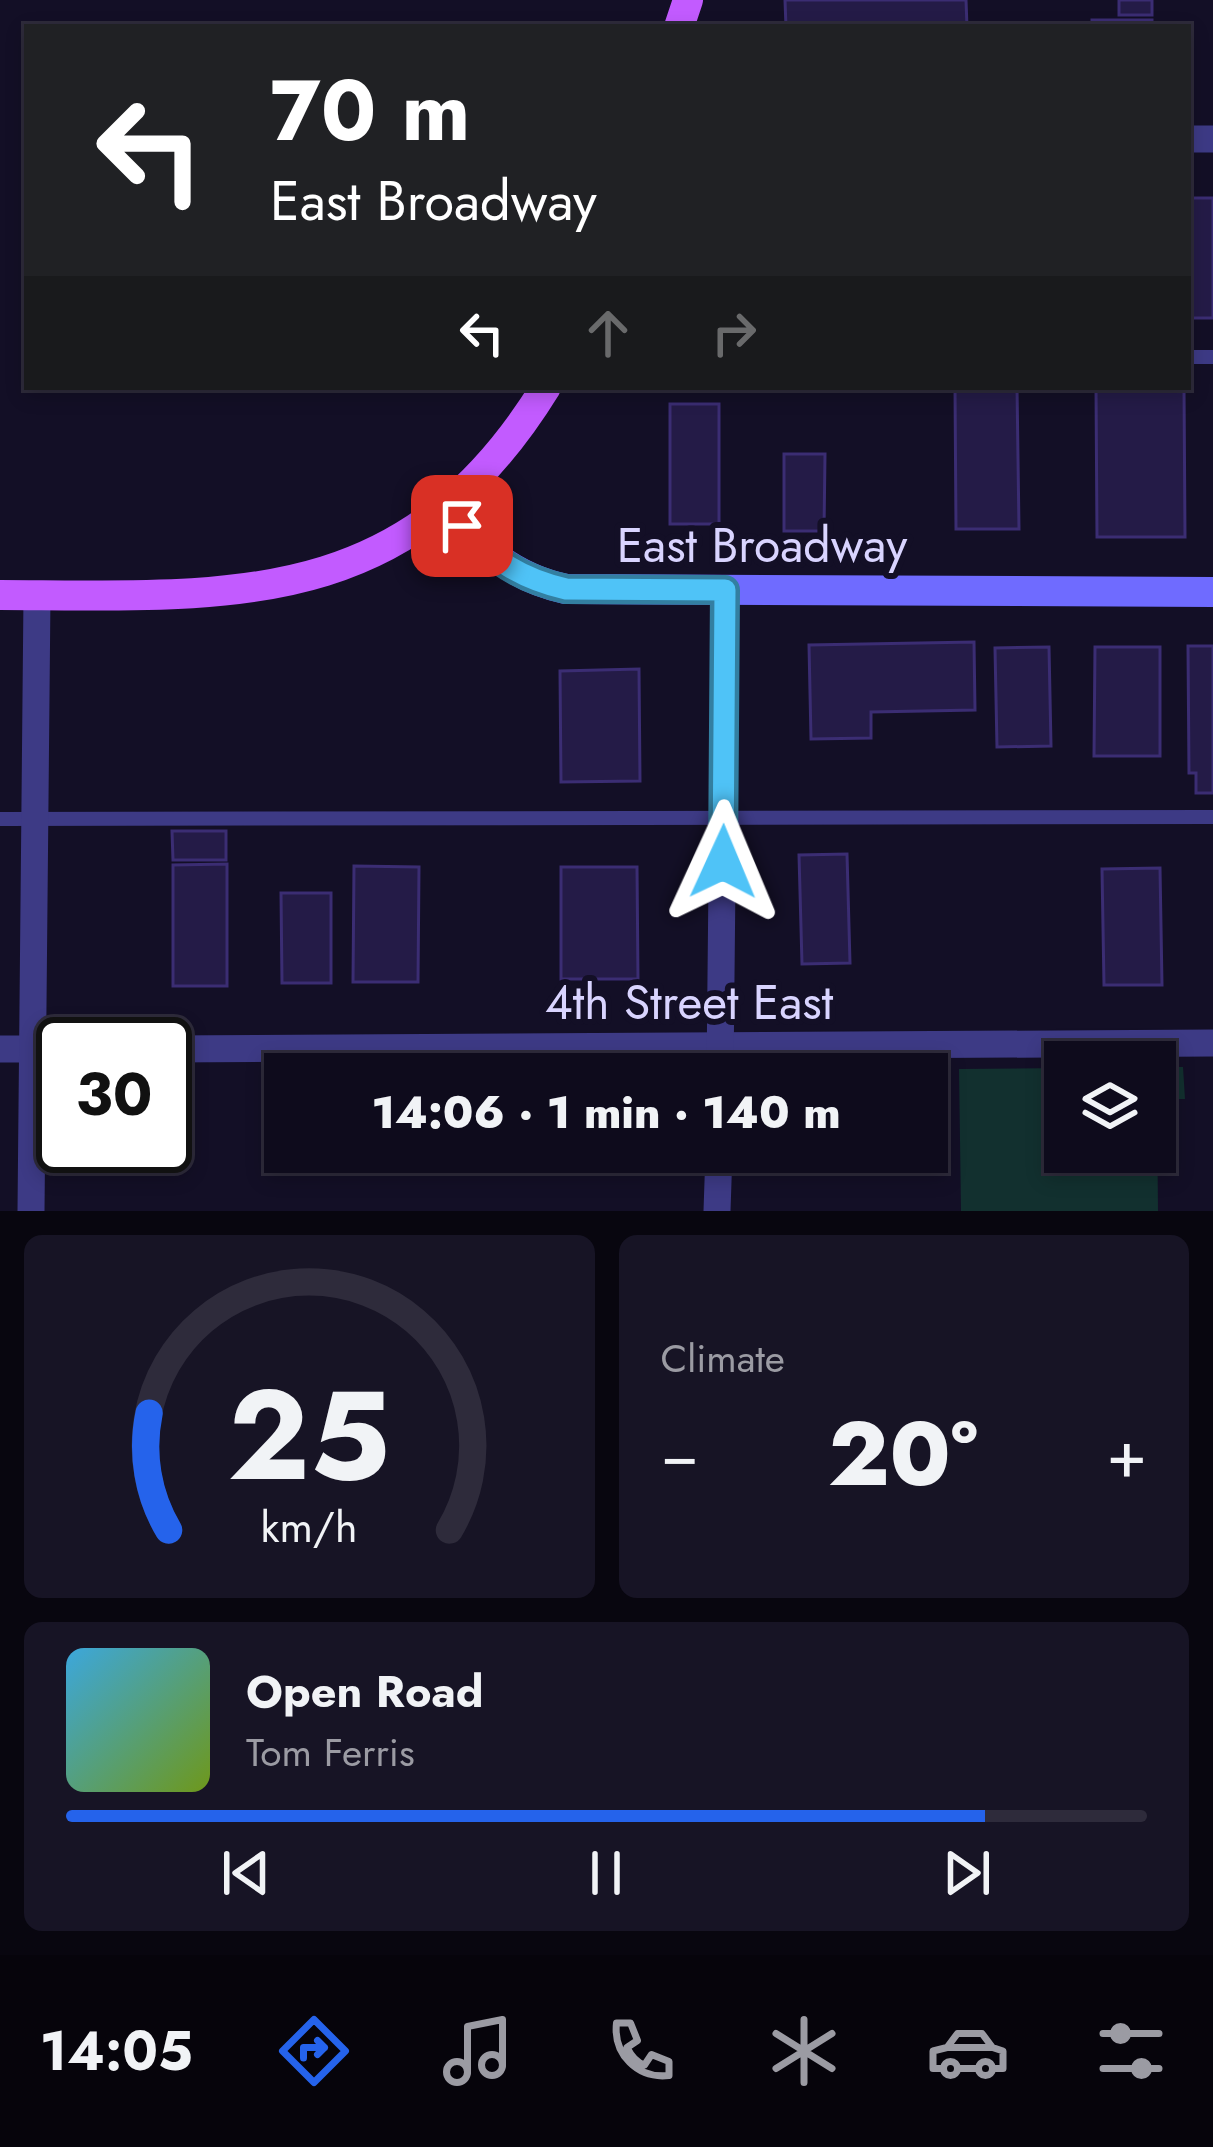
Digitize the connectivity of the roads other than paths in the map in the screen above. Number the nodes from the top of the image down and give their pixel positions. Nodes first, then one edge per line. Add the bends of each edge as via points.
1 (544, 390) edge
2 (446, 506) junction
3 (725, 590) junction
4 (1213, 592) edge
5 (0, 595) edge
6 (37, 596) junction
7 (724, 817) junction
8 (1213, 817) edge
9 (33, 818) junction
10 (0, 819) edge
11 (1213, 1043) edge
12 (0, 1049) edge
13 (32, 1049) junction
14 (36, 1049) edge
15 (192, 1050) edge
16 (367, 1053) edge
17 (721, 1053) edge
18 (924, 1053) edge
19 (718, 1173) edge
20 (32, 1211) edge
21 (717, 1211) edge

1 - 2 main road via 508,442
2 - 3 main road, East Broadway via 499,562 542,584
2 - 6 main road via 368,554 274,586 184,596
3 - 4 main road, East Broadway
3 - 7 street
5 - 6 main road
6 - 9 street
7 - 8 lane
7 - 9 lane
7 - 17 street
9 - 10 lane
9 - 13 street
11 - 18 street, 4th Street East
12 - 13 street
13 - 14 street
13 - 20 street
15 - 16 street, 4th Street East
19 - 21 street

